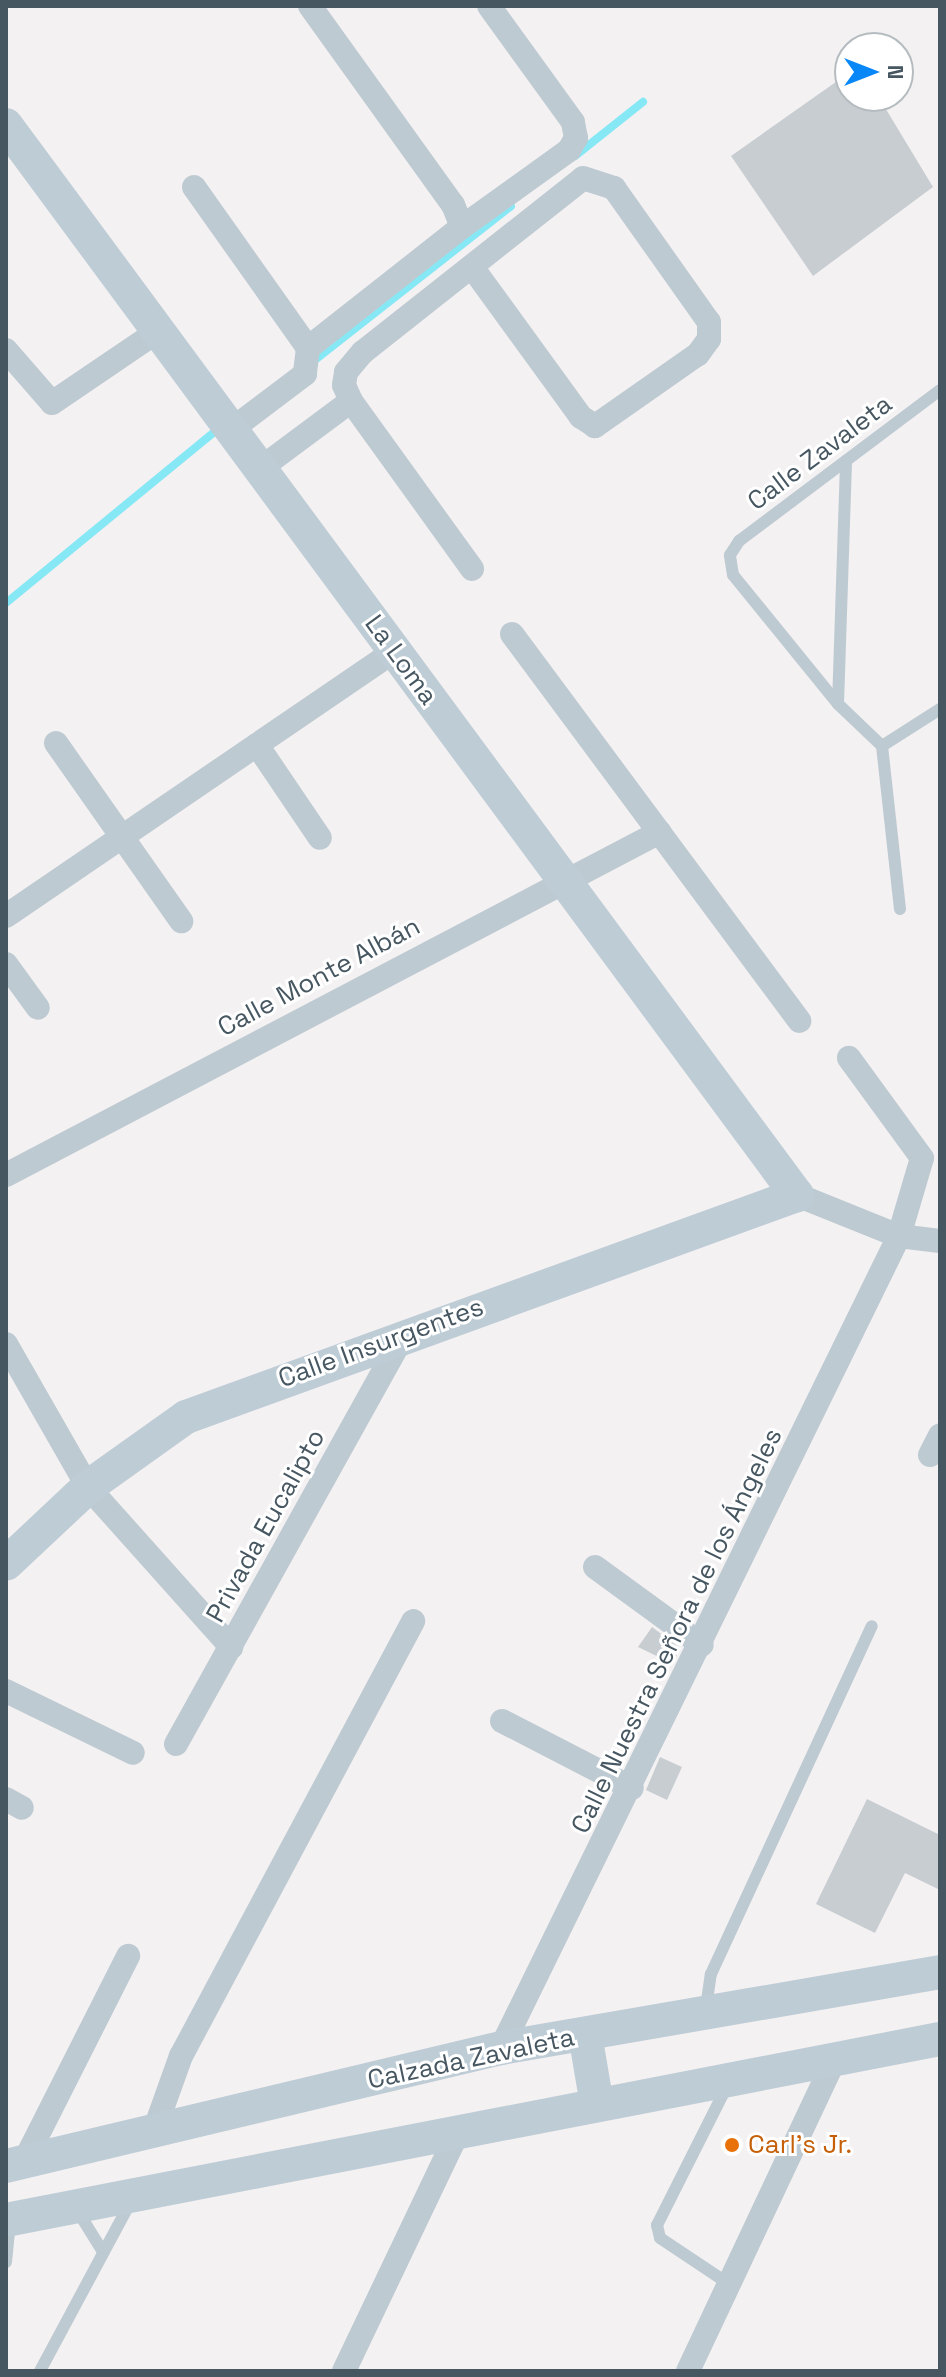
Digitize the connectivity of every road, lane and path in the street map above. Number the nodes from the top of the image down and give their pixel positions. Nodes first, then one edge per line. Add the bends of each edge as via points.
1 (310, 6) edge
2 (489, 6) edge
3 (6, 125) edge
4 (194, 187) dead end
5 (462, 227) junction
6 (472, 267) junction
7 (158, 331) junction
8 (308, 348) junction
9 (6, 350) edge
10 (940, 390) edge
11 (351, 401) junction
12 (231, 430) junction
13 (846, 464) junction
14 (261, 468) junction
15 (472, 569) dead end
16 (512, 634) dead end
17 (394, 651) junction
18 (838, 704) junction
19 (940, 709) edge
20 (56, 743) dead end
21 (257, 745) junction
22 (882, 746) junction
23 (660, 832) junction
24 (122, 837) junction
25 (320, 838) dead end
26 (563, 879) junction
27 (900, 909) dead end
28 (6, 916) edge
29 (181, 921) dead end
30 (6, 964) edge
31 (38, 1008) dead end
32 (799, 1021) dead end
33 (849, 1058) dead end
34 (6, 1175) edge
35 (797, 1195) junction
36 (899, 1236) junction
37 (940, 1241) edge
38 (404, 1334) junction
39 (6, 1344) edge
40 (88, 1487) junction
41 (6, 1564) edge
42 (595, 1567) dead end
43 (413, 1621) dead end
44 (872, 1626) dead end
45 (702, 1645) junction
46 (231, 1647) junction
47 (6, 1691) edge
48 (502, 1721) dead end
49 (176, 1744) dead end
50 (133, 1753) dead end
51 (632, 1788) junction
52 (128, 1956) dead end
53 (940, 1972) edge
54 (706, 2011) junction
55 (585, 2034) junction
56 (930, 2045) edge
57 (501, 2048) junction
58 (834, 2061) junction
59 (730, 2079) junction
60 (597, 2105) junction
61 (459, 2130) junction
62 (153, 2134) junction
63 (15, 2164) edge
64 (134, 2196) junction
65 (75, 2207) junction
66 (8, 2219) edge
67 (103, 2252) junction
68 (6, 2262) edge
69 (729, 2284) junction
70 (40, 2371) edge
71 (344, 2371) edge
72 (688, 2371) edge

1 - 5 street via 453,205
2 - 5 street via 573,122 576,138 569,150
3 - 7 street, La Loma
4 - 8 street
5 - 8 street
6 - 6 street via 583,178 601,180 614,188 709,322 709,339 698,354 595,426 581,417
6 - 11 street via 363,352 346,372 344,385
7 - 9 street via 52,403
7 - 12 street, La Loma
8 - 12 street via 305,374
10 - 13 lane, Calle Zavaleta
11 - 14 street
11 - 15 street
12 - 14 street, La Loma
13 - 18 lane
13 - 18 lane, Calle Zavaleta via 739,541 730,555 733,575
14 - 17 street, La Loma
16 - 23 street
17 - 21 street
17 - 26 street, La Loma
18 - 22 lane
19 - 22 lane
20 - 24 street
21 - 24 street
21 - 25 street
22 - 27 lane
23 - 26 street, Calle Monte Albán
23 - 32 street
24 - 28 street
24 - 29 street
26 - 34 street, Calle Monte Albán
26 - 35 street, La Loma
30 - 31 street
33 - 36 street, Calle Nuestra Señora de los Ángeles via 922,1158
35 - 36 street
35 - 38 street, Calle Insurgentes
36 - 37 street
36 - 45 street, Calle Nuestra Señora de los Ángeles
38 - 40 street, Calle Insurgentes via 186,1417
38 - 46 street, Privada Eucalipto
39 - 40 street
40 - 41 street, Calle Insurgentes
40 - 46 street
42 - 45 street
43 - 62 street via 181,2056
44 - 54 lane via 711,1974
45 - 51 street, Calle Nuestra Señora de los Ángeles
46 - 49 street, Privada Eucalipto
47 - 50 street
48 - 51 street
51 - 57 street, Calle Nuestra Señora de los Ángeles
52 - 63 street
53 - 54 street, Calzada Zavaleta
54 - 55 street, Calzada Zavaleta
55 - 57 street, Calzada Zavaleta
55 - 60 street
56 - 58 street
57 - 62 street, Calzada Zavaleta
58 - 59 street
58 - 69 street
59 - 60 street
59 - 69 lane via 657,2225 660,2238
60 - 61 street
61 - 64 street
61 - 71 street
62 - 63 street, Calzada Zavaleta
64 - 65 street
64 - 67 lane
65 - 66 street
65 - 67 lane
66 - 68 lane
67 - 70 lane
69 - 72 street

